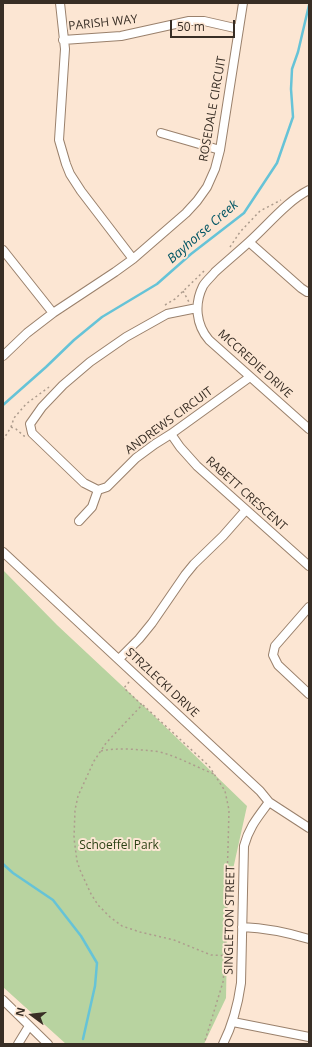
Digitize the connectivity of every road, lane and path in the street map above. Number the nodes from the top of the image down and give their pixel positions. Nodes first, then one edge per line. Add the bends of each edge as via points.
1 (60, 3) edge
2 (243, 3) edge
3 (239, 29) junction
4 (63, 40) junction
5 (161, 133) dead end
6 (220, 150) junction
7 (309, 190) edge
8 (294, 199) junction
9 (249, 242) junction
10 (3, 250) edge
11 (225, 251) dead end
12 (133, 259) junction
13 (206, 269) dead end
14 (183, 291) junction
15 (309, 292) edge
16 (189, 303) dead end
17 (162, 308) dead end
18 (197, 308) junction
19 (53, 313) junction
20 (3, 356) edge
21 (250, 377) junction
22 (49, 386) dead end
23 (10, 427) junction
24 (309, 429) edge
25 (32, 433) junction
26 (171, 434) junction
27 (3, 440) edge
28 (98, 490) junction
29 (245, 510) junction
30 (79, 521) dead end
31 (3, 552) edge
32 (309, 566) edge
33 (309, 607) edge
34 (119, 659) junction
35 (135, 675) junction
36 (309, 694) edge
37 (142, 704) junction
38 (101, 751) junction
39 (214, 774) junction
40 (269, 802) junction
41 (309, 828) edge
42 (242, 927) junction
43 (309, 939) edge
44 (225, 956) junction
45 (241, 956) junction
46 (3, 1000) edge
47 (233, 1022) junction
48 (29, 1026) junction
49 (309, 1037) edge
50 (18, 1044) edge
51 (48, 1044) edge
52 (204, 1044) edge
53 (223, 1044) edge

1 - 4 street
2 - 3 street, ROSEDALE CIRCUIT
3 - 4 street, PARISH WAY via 204,21 189,21 121,36
3 - 6 street, ROSEDALE CIRCUIT
4 - 12 street via 65,49 59,140 66,164 81,191
5 - 6 street
6 - 12 street, ROSEDALE CIRCUIT via 207,187 197,201
7 - 8 street, MCCREDIE DRIVE
8 - 9 street, MCCREDIE DRIVE
8 - 11 path via 279,200 260,212
9 - 15 street via 301,288
9 - 18 street, MCCREDIE DRIVE via 204,283
10 - 19 street
12 - 19 street, ROSEDALE CIRCUIT
13 - 14 path
14 - 16 path
14 - 17 path
18 - 21 street, MCCREDIE DRIVE via 204,334
18 - 25 street via 167,314 126,337 90,362 42,407 30,424
19 - 20 street, ROSEDALE CIRCUIT
21 - 24 street, MCCREDIE DRIVE
21 - 26 street, ANDREWS CIRCUIT
22 - 23 path via 26,404
23 - 25 path via 24,436
23 - 27 path
25 - 28 street via 84,483
26 - 28 street, ANDREWS CIRCUIT via 136,458 107,487
26 - 29 street, RABETT CRESCENT via 185,454
28 - 30 street via 92,507
29 - 32 street, RABETT CRESCENT
29 - 34 street via 184,575 152,623
31 - 34 street, STRZLECKI DRIVE
33 - 36 street via 275,646 273,655 278,665
34 - 35 street, STRZLECKI DRIVE
35 - 37 path via 124,688
35 - 40 street, STRZLECKI DRIVE
37 - 38 path
37 - 39 path via 209,766
38 - 39 path via 125,749 160,753
38 - 44 path via 84,781 75,810 76,855 90,894 110,917 122,926 174,940 211,955
39 - 44 path via 225,791 229,810
40 - 41 street, STRZLECKI DRIVE
40 - 42 street, SINGLETON STREET via 246,836
42 - 43 street via 276,930
42 - 45 street, SINGLETON STREET
44 - 45 path
44 - 52 path via 223,982
45 - 47 street, SINGLETON STREET via 241,983
46 - 48 street
47 - 49 street
47 - 53 street, SINGLETON STREET
48 - 50 street
48 - 51 street

